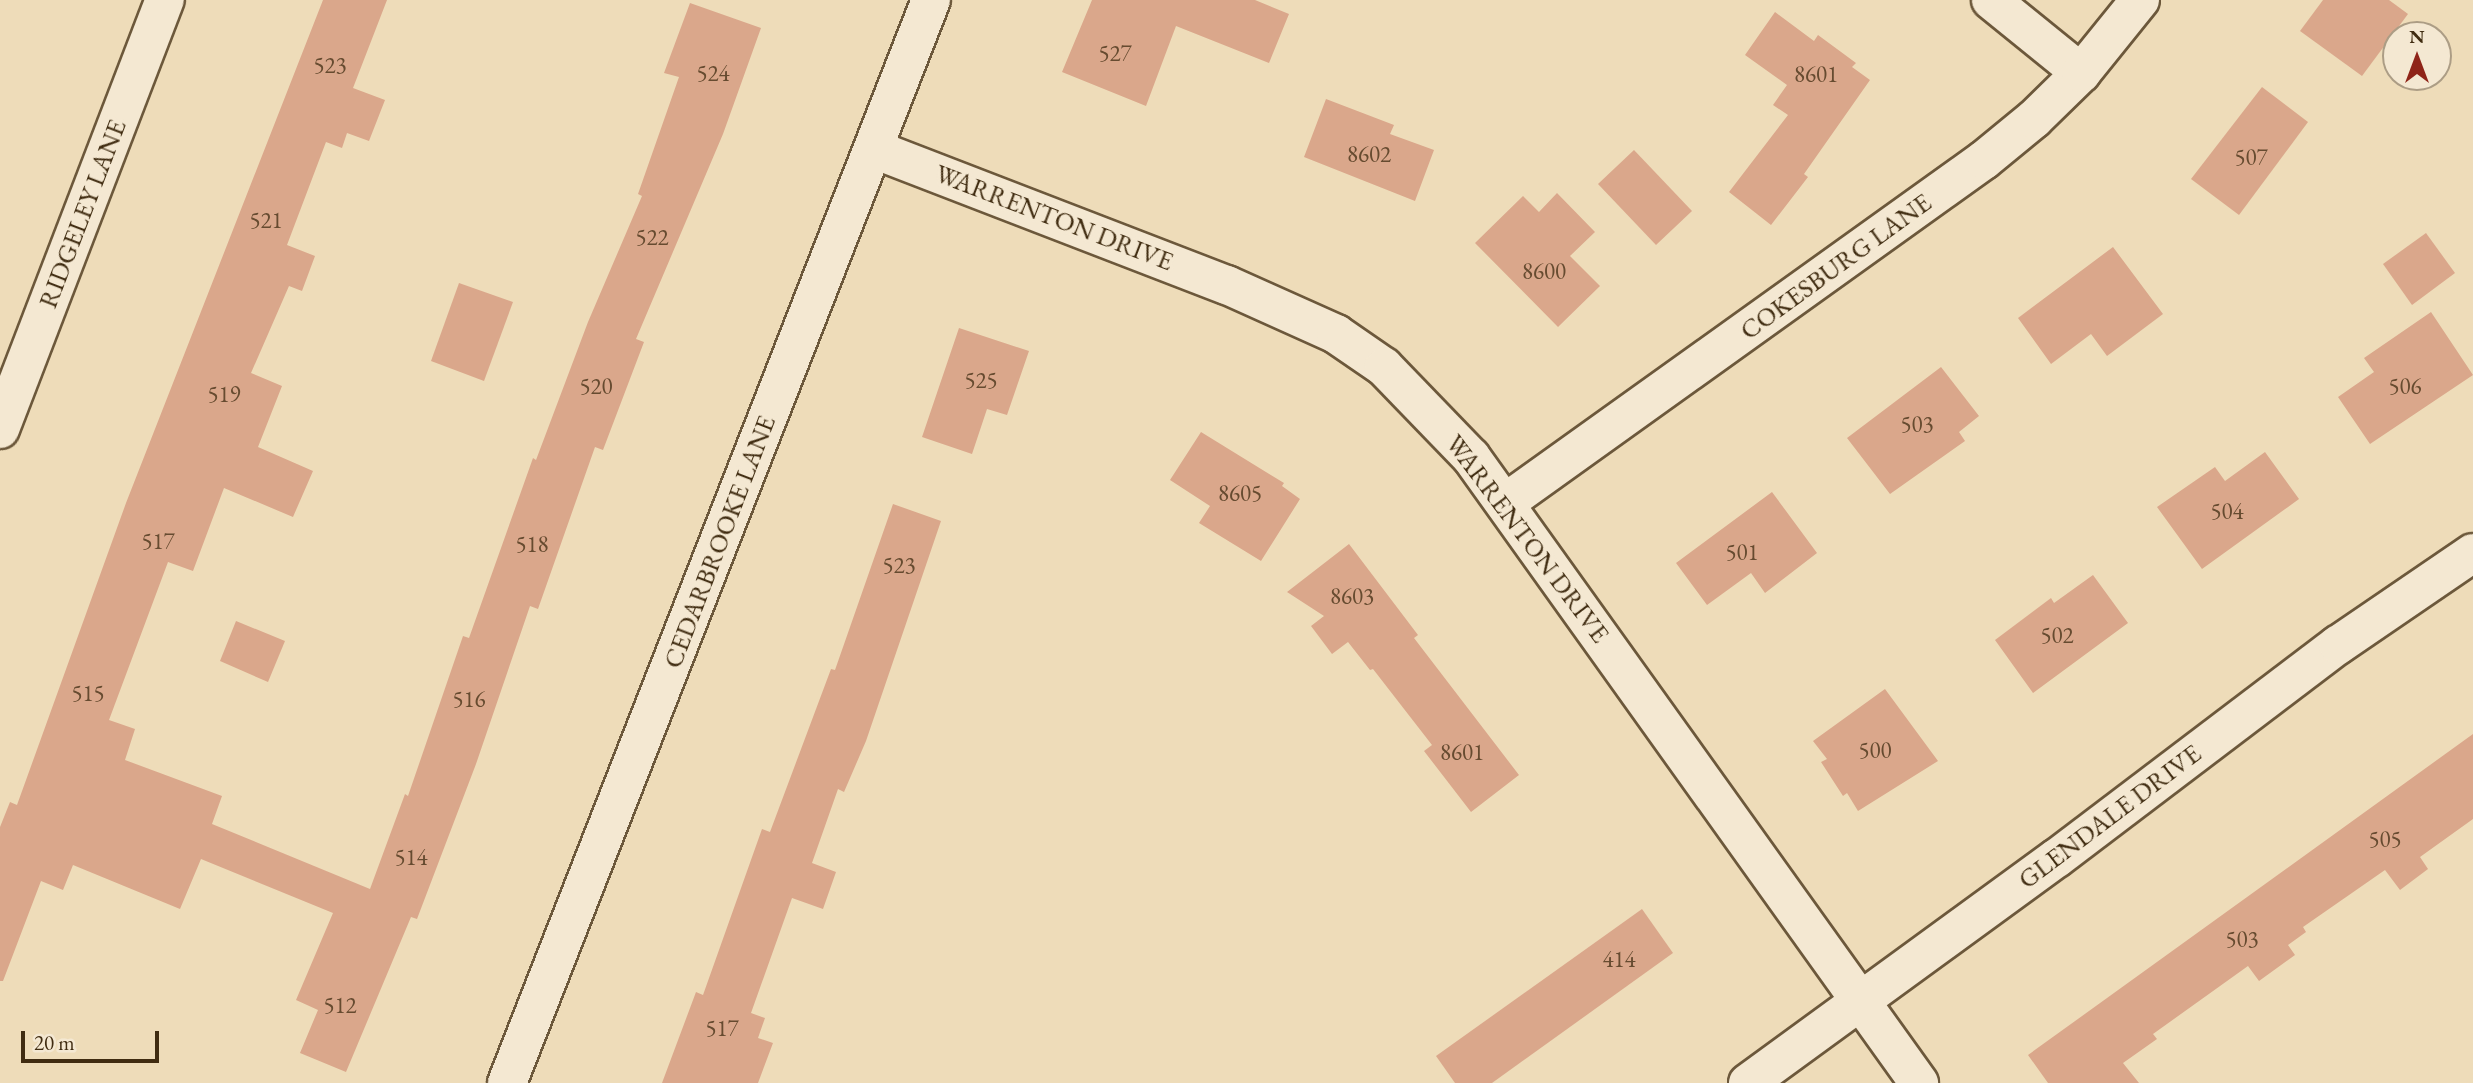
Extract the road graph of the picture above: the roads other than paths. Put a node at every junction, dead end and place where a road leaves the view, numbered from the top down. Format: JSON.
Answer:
{"nodes":[{"id":1,"x":165,"y":0,"type":"edge"},
{"id":2,"x":931,"y":0,"type":"edge"},
{"id":3,"x":1992,"y":0,"type":"edge"},
{"id":4,"x":2140,"y":0,"type":"edge"},
{"id":5,"x":2081,"y":73,"type":"junction"},
{"id":6,"x":874,"y":149,"type":"junction"},
{"id":7,"x":0,"y":429,"type":"edge"},
{"id":8,"x":1504,"y":503,"type":"junction"},
{"id":9,"x":2473,"y":553,"type":"edge"},
{"id":10,"x":1860,"y":1001,"type":"junction"},
{"id":11,"x":507,"y":1083,"type":"edge"},
{"id":12,"x":1748,"y":1083,"type":"edge"},
{"id":13,"x":1919,"y":1083,"type":"edge"}],
"edges":[{"from":1,"to":7,"type":"street","name":"RIDGELEY LANE"},
{"from":2,"to":6,"type":"street","name":"CEDARBROOKE LANE"},
{"from":3,"to":5,"type":"street"},
{"from":4,"to":5,"type":"street","name":"COKESBURG LANE"},
{"from":5,"to":8,"type":"street","name":"COKESBURG LANE"},
{"from":6,"to":8,"type":"street","name":"WARRENTON DRIVE"},
{"from":6,"to":11,"type":"street","name":"CEDARBROOKE LANE"},
{"from":8,"to":10,"type":"street","name":"WARRENTON DRIVE"},
{"from":9,"to":10,"type":"street","name":"GLENDALE DRIVE"},
{"from":10,"to":12,"type":"street","name":"GLENDALE DRIVE"},
{"from":10,"to":13,"type":"street","name":"WARRENTON DRIVE"}]}
